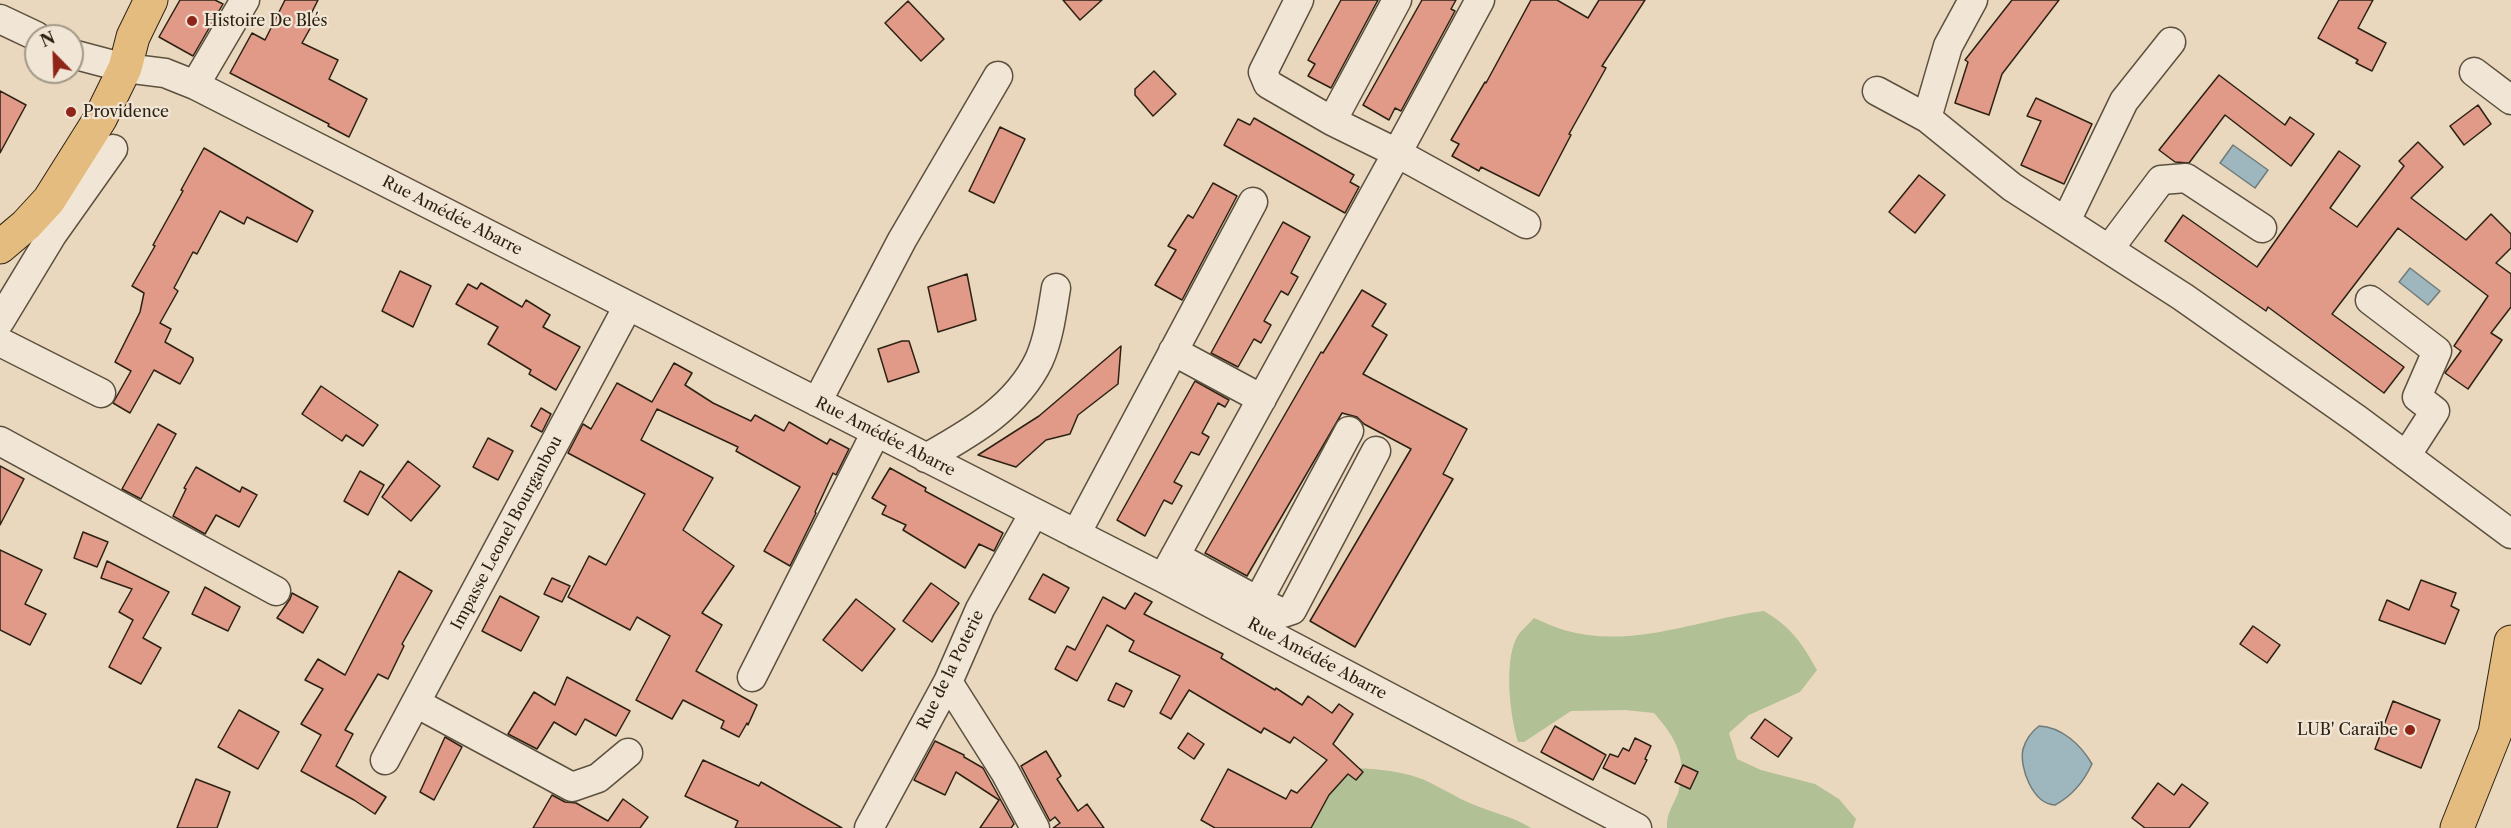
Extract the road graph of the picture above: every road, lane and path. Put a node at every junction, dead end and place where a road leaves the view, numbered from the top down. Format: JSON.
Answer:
{"nodes":[{"id":1,"x":151,"y":0,"type":"edge"},
{"id":2,"x":245,"y":0,"type":"edge"},
{"id":3,"x":1299,"y":0,"type":"edge"},
{"id":4,"x":1397,"y":0,"type":"edge"},
{"id":5,"x":1480,"y":0,"type":"edge"},
{"id":6,"x":1973,"y":0,"type":"edge"},
{"id":7,"x":0,"y":19,"type":"edge"},
{"id":8,"x":24,"y":30,"type":"edge"},
{"id":9,"x":2171,"y":42,"type":"dead end"},
{"id":10,"x":84,"y":57,"type":"edge"},
{"id":11,"x":125,"y":68,"type":"junction"},
{"id":12,"x":2474,"y":72,"type":"dead end"},
{"id":13,"x":998,"y":76,"type":"dead end"},
{"id":14,"x":195,"y":85,"type":"junction"},
{"id":15,"x":1877,"y":91,"type":"dead end"},
{"id":16,"x":2511,"y":100,"type":"edge"},
{"id":17,"x":1927,"y":118,"type":"junction"},
{"id":18,"x":1332,"y":121,"type":"junction"},
{"id":19,"x":113,"y":149,"type":"dead end"},
{"id":20,"x":1397,"y":153,"type":"junction"},
{"id":21,"x":1253,"y":202,"type":"dead end"},
{"id":22,"x":2066,"y":221,"type":"junction"},
{"id":23,"x":1526,"y":224,"type":"dead end"},
{"id":24,"x":2262,"y":228,"type":"dead end"},
{"id":25,"x":0,"y":248,"type":"edge"},
{"id":26,"x":2109,"y":249,"type":"junction"},
{"id":27,"x":1056,"y":288,"type":"dead end"},
{"id":28,"x":2370,"y":300,"type":"dead end"},
{"id":29,"x":628,"y":306,"type":"junction"},
{"id":30,"x":0,"y":321,"type":"edge"},
{"id":31,"x":0,"y":342,"type":"edge"},
{"id":32,"x":1173,"y":351,"type":"junction"},
{"id":33,"x":101,"y":393,"type":"dead end"},
{"id":34,"x":1262,"y":399,"type":"junction"},
{"id":35,"x":818,"y":402,"type":"junction"},
{"id":36,"x":876,"y":432,"type":"junction"},
{"id":37,"x":1349,"y":432,"type":"dead end"},
{"id":38,"x":0,"y":441,"type":"edge"},
{"id":39,"x":1376,"y":451,"type":"dead end"},
{"id":40,"x":2406,"y":456,"type":"junction"},
{"id":41,"x":926,"y":458,"type":"junction"},
{"id":42,"x":1034,"y":513,"type":"junction"},
{"id":43,"x":1076,"y":534,"type":"junction"},
{"id":44,"x":2511,"y":534,"type":"edge"},
{"id":45,"x":1169,"y":567,"type":"junction"},
{"id":46,"x":276,"y":591,"type":"dead end"},
{"id":47,"x":1258,"y":601,"type":"junction"},
{"id":48,"x":2511,"y":642,"type":"edge"},
{"id":49,"x":752,"y":677,"type":"dead end"},
{"id":50,"x":948,"y":682,"type":"junction"},
{"id":51,"x":416,"y":703,"type":"junction"},
{"id":52,"x":628,"y":753,"type":"dead end"},
{"id":53,"x":385,"y":760,"type":"dead end"},
{"id":54,"x":869,"y":828,"type":"edge"},
{"id":55,"x":1035,"y":828,"type":"edge"},
{"id":56,"x":1637,"y":828,"type":"edge"},
{"id":57,"x":2457,"y":828,"type":"edge"}],
"edges":[{"from":1,"to":11,"type":"main road"},
{"from":2,"to":14,"type":"street"},
{"from":3,"to":18,"type":"street"},
{"from":4,"to":18,"type":"street"},
{"from":5,"to":20,"type":"street"},
{"from":6,"to":17,"type":"street"},
{"from":7,"to":8,"type":"street"},
{"from":9,"to":22,"type":"street"},
{"from":10,"to":11,"type":"street","name":"Rue Amédée Abarre"},
{"from":11,"to":14,"type":"street","name":"Rue Amédée Abarre"},
{"from":11,"to":25,"type":"main road"},
{"from":12,"to":16,"type":"street"},
{"from":13,"to":35,"type":"street"},
{"from":14,"to":29,"type":"street","name":"Rue Amédée Abarre"},
{"from":15,"to":17,"type":"street"},
{"from":17,"to":22,"type":"street"},
{"from":18,"to":20,"type":"street"},
{"from":19,"to":30,"type":"street"},
{"from":20,"to":23,"type":"street"},
{"from":20,"to":34,"type":"street"},
{"from":21,"to":32,"type":"street"},
{"from":22,"to":26,"type":"street"},
{"from":24,"to":26,"type":"street"},
{"from":26,"to":40,"type":"street"},
{"from":27,"to":41,"type":"street"},
{"from":28,"to":40,"type":"street"},
{"from":29,"to":35,"type":"street","name":"Rue Amédée Abarre"},
{"from":29,"to":51,"type":"street","name":"Impasse Leonel Bourganbou"},
{"from":31,"to":33,"type":"street"},
{"from":32,"to":34,"type":"street"},
{"from":32,"to":43,"type":"street"},
{"from":34,"to":45,"type":"street"},
{"from":35,"to":36,"type":"street","name":"Rue Amédée Abarre"},
{"from":36,"to":41,"type":"street","name":"Rue Amédée Abarre"},
{"from":36,"to":49,"type":"street"},
{"from":37,"to":47,"type":"street"},
{"from":38,"to":46,"type":"street"},
{"from":39,"to":47,"type":"street"},
{"from":40,"to":44,"type":"street"},
{"from":41,"to":42,"type":"street","name":"Rue Amédée Abarre"},
{"from":42,"to":43,"type":"street","name":"Rue Amédée Abarre"},
{"from":42,"to":50,"type":"street","name":"Rue de la Poterie"},
{"from":43,"to":45,"type":"street","name":"Rue Amédée Abarre"},
{"from":45,"to":47,"type":"street"},
{"from":45,"to":56,"type":"street","name":"Rue Amédée Abarre"},
{"from":48,"to":57,"type":"main road"},
{"from":50,"to":54,"type":"street","name":"Rue de la Poterie"},
{"from":50,"to":55,"type":"street"},
{"from":51,"to":52,"type":"street"},
{"from":51,"to":53,"type":"street","name":"Impasse Leonel Bourganbou"}]}
